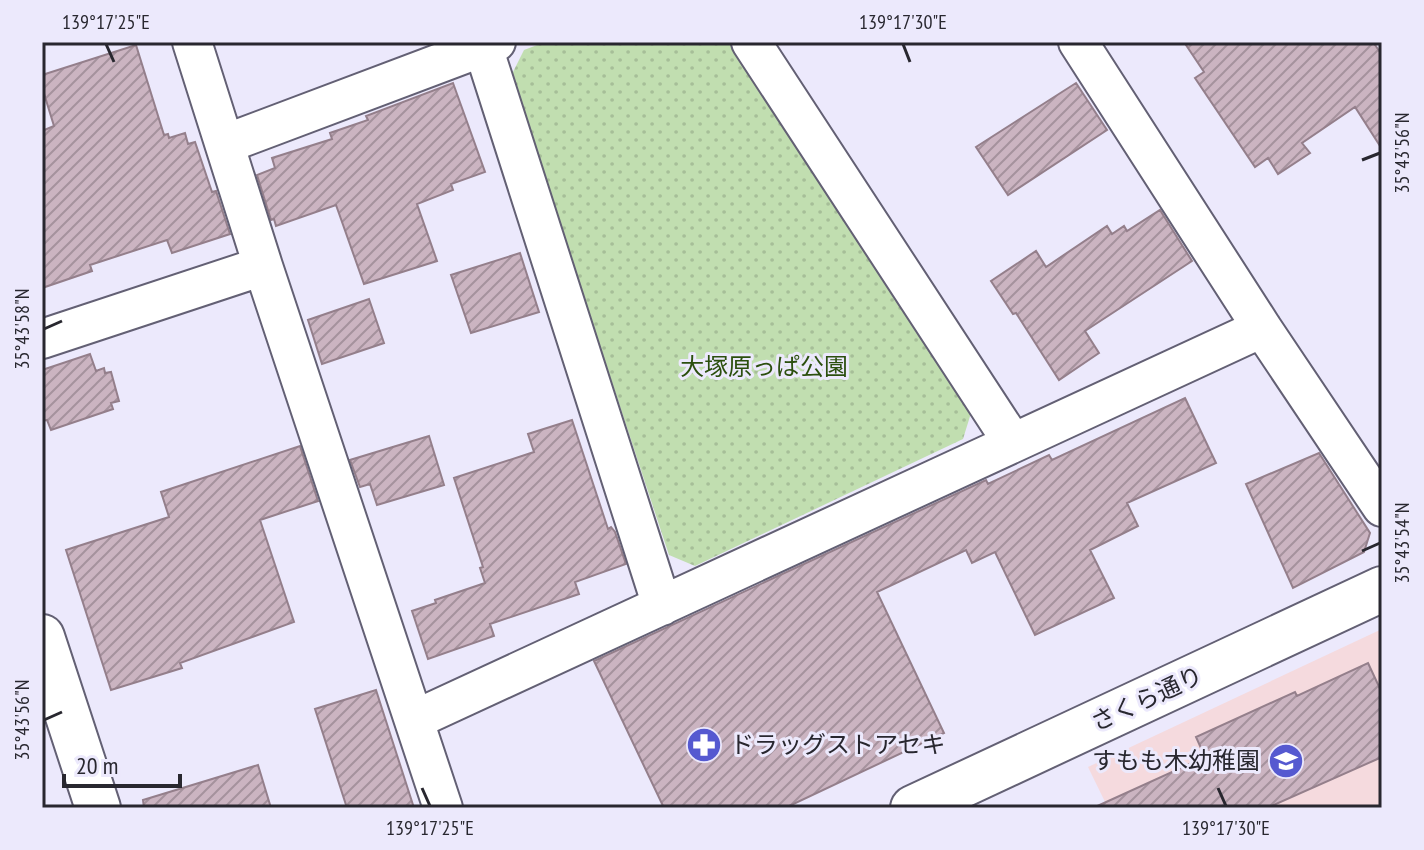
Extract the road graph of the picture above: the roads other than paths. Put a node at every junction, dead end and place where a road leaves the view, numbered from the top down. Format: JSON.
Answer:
{"nodes":[{"id":1,"x":192,"y":42,"type":"edge"},
{"id":2,"x":751,"y":42,"type":"edge"},
{"id":3,"x":1078,"y":42,"type":"edge"},
{"id":4,"x":489,"y":44,"type":"edge"},
{"id":5,"x":225,"y":144,"type":"junction"},
{"id":6,"x":263,"y":266,"type":"junction"},
{"id":7,"x":1262,"y":328,"type":"junction"},
{"id":8,"x":42,"y":339,"type":"edge"},
{"id":9,"x":1013,"y":443,"type":"junction"},
{"id":10,"x":1382,"y":507,"type":"edge"},
{"id":11,"x":1382,"y":589,"type":"edge"},
{"id":12,"x":662,"y":606,"type":"junction"},
{"id":13,"x":42,"y":637,"type":"edge"},
{"id":14,"x":414,"y":720,"type":"junction"},
{"id":15,"x":98,"y":808,"type":"edge"},
{"id":16,"x":443,"y":808,"type":"edge"},
{"id":17,"x":913,"y":808,"type":"edge"}],
"edges":[{"from":1,"to":5,"type":"street"},
{"from":2,"to":9,"type":"street"},
{"from":3,"to":7,"type":"street"},
{"from":4,"to":5,"type":"street"},
{"from":4,"to":12,"type":"street"},
{"from":5,"to":6,"type":"street"},
{"from":6,"to":8,"type":"street"},
{"from":6,"to":14,"type":"street"},
{"from":7,"to":9,"type":"street"},
{"from":7,"to":10,"type":"street"},
{"from":9,"to":12,"type":"street"},
{"from":11,"to":17,"type":"main road","name":"さくら通り"},
{"from":12,"to":14,"type":"street"},
{"from":13,"to":15,"type":"main road"},
{"from":14,"to":16,"type":"street"}]}
